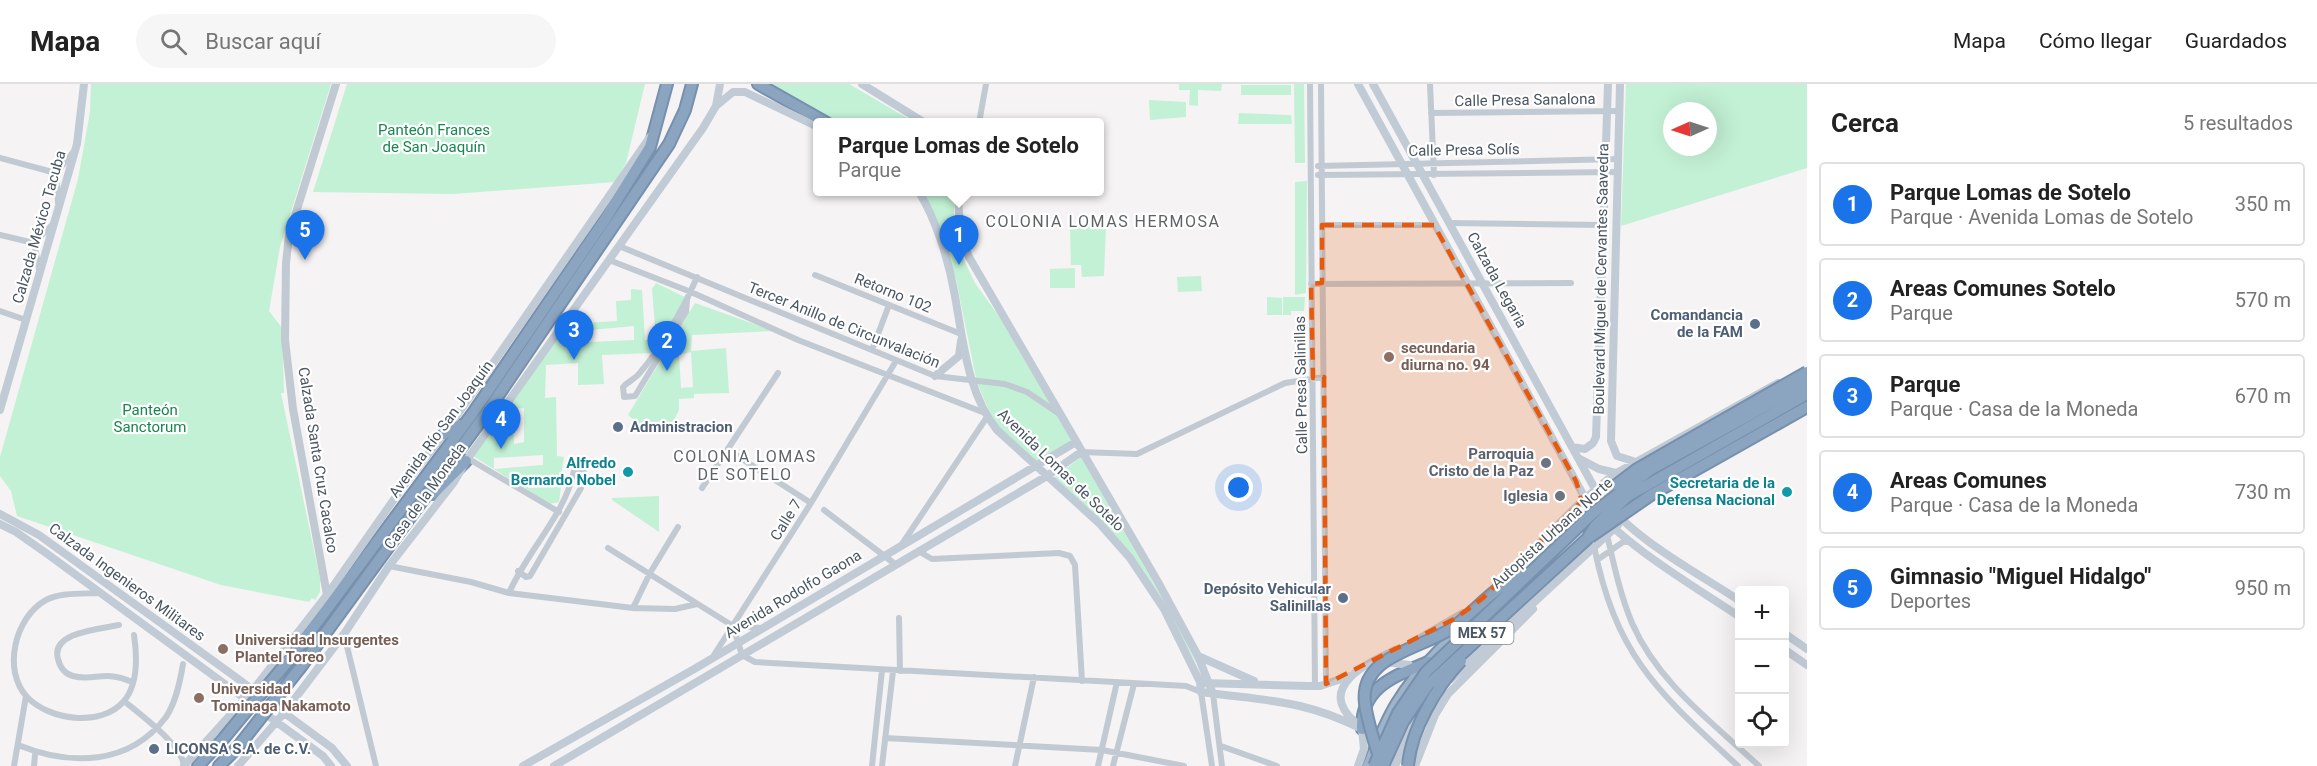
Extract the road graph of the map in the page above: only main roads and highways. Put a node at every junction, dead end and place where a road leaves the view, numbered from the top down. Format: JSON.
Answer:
{"nodes":[{"id":1,"x":84,"y":84,"type":"edge"},
{"id":2,"x":667,"y":84,"type":"edge"},
{"id":3,"x":692,"y":84,"type":"edge"},
{"id":4,"x":720,"y":84,"type":"edge"},
{"id":5,"x":759,"y":84,"type":"edge"},
{"id":6,"x":862,"y":84,"type":"edge"},
{"id":7,"x":1358,"y":84,"type":"edge"},
{"id":8,"x":1373,"y":84,"type":"edge"},
{"id":9,"x":1608,"y":84,"type":"edge"},
{"id":10,"x":1620,"y":84,"type":"edge"},
{"id":11,"x":716,"y":106,"type":"junction"},
{"id":12,"x":818,"y":118,"type":"edge"},
{"id":13,"x":917,"y":118,"type":"edge"},
{"id":14,"x":658,"y":124,"type":"junction"},
{"id":15,"x":813,"y":125,"type":"edge"},
{"id":16,"x":921,"y":196,"type":"edge"},
{"id":17,"x":960,"y":196,"type":"edge"},
{"id":18,"x":1599,"y":366,"type":"junction"},
{"id":19,"x":1613,"y":367,"type":"junction"},
{"id":20,"x":1807,"y":367,"type":"edge"},
{"id":21,"x":1807,"y":375,"type":"edge"},
{"id":22,"x":1807,"y":382,"type":"edge"},
{"id":23,"x":1807,"y":394,"type":"edge"},
{"id":24,"x":1807,"y":399,"type":"edge"},
{"id":25,"x":1807,"y":406,"type":"edge"},
{"id":26,"x":0,"y":410,"type":"edge"},
{"id":27,"x":1807,"y":412,"type":"edge"},
{"id":28,"x":473,"y":413,"type":"junction"},
{"id":29,"x":444,"y":434,"type":"junction"},
{"id":30,"x":1076,"y":442,"type":"junction"},
{"id":31,"x":1611,"y":444,"type":"junction"},
{"id":32,"x":1572,"y":447,"type":"junction"},
{"id":33,"x":1081,"y":452,"type":"junction"},
{"id":34,"x":1578,"y":458,"type":"junction"},
{"id":35,"x":468,"y":460,"type":"junction"},
{"id":36,"x":1630,"y":463,"type":"junction"},
{"id":37,"x":1035,"y":465,"type":"junction"},
{"id":38,"x":1616,"y":472,"type":"junction"},
{"id":39,"x":1047,"y":476,"type":"junction"},
{"id":40,"x":1634,"y":476,"type":"tunnel mouth"},
{"id":41,"x":1595,"y":489,"type":"junction"},
{"id":42,"x":1645,"y":497,"type":"junction"},
{"id":43,"x":422,"y":500,"type":"junction"},
{"id":44,"x":1583,"y":500,"type":"junction"},
{"id":45,"x":1593,"y":513,"type":"junction"},
{"id":46,"x":0,"y":514,"type":"edge"},
{"id":47,"x":1626,"y":518,"type":"junction"},
{"id":48,"x":1564,"y":519,"type":"junction"},
{"id":49,"x":0,"y":524,"type":"edge"},
{"id":50,"x":1615,"y":528,"type":"junction"},
{"id":51,"x":1566,"y":533,"type":"dead end"},
{"id":52,"x":1590,"y":542,"type":"junction"},
{"id":53,"x":1575,"y":546,"type":"dead end"},
{"id":54,"x":1586,"y":553,"type":"junction"},
{"id":55,"x":1685,"y":565,"type":"junction"},
{"id":56,"x":1529,"y":573,"type":"junction"},
{"id":57,"x":1679,"y":575,"type":"junction"},
{"id":58,"x":1543,"y":594,"type":"junction"},
{"id":59,"x":1735,"y":598,"type":"edge"},
{"id":60,"x":1735,"y":614,"type":"edge"},
{"id":61,"x":1493,"y":625,"type":"junction"},
{"id":62,"x":1789,"y":636,"type":"edge"},
{"id":63,"x":1807,"y":649,"type":"edge"},
{"id":64,"x":1789,"y":652,"type":"edge"},
{"id":65,"x":1198,"y":656,"type":"junction"},
{"id":66,"x":1428,"y":662,"type":"junction"},
{"id":67,"x":1369,"y":663,"type":"junction"},
{"id":68,"x":1409,"y":665,"type":"dead end"},
{"id":69,"x":1807,"y":665,"type":"edge"},
{"id":70,"x":1350,"y":676,"type":"junction"},
{"id":71,"x":1204,"y":683,"type":"junction"},
{"id":72,"x":1258,"y":683,"type":"junction"},
{"id":73,"x":253,"y":690,"type":"junction"},
{"id":74,"x":1213,"y":694,"type":"junction"},
{"id":75,"x":244,"y":699,"type":"junction"},
{"id":76,"x":1435,"y":704,"type":"dead end"},
{"id":77,"x":284,"y":713,"type":"junction"},
{"id":78,"x":1435,"y":715,"type":"junction"},
{"id":79,"x":277,"y":722,"type":"junction"},
{"id":80,"x":596,"y":725,"type":"junction"},
{"id":81,"x":1366,"y":732,"type":"junction"},
{"id":82,"x":603,"y":737,"type":"junction"},
{"id":83,"x":246,"y":762,"type":"edge"},
{"id":84,"x":184,"y":766,"type":"edge"},
{"id":85,"x":198,"y":766,"type":"edge"},
{"id":86,"x":219,"y":766,"type":"edge"},
{"id":87,"x":238,"y":766,"type":"edge"},
{"id":88,"x":331,"y":766,"type":"edge"},
{"id":89,"x":346,"y":766,"type":"edge"},
{"id":90,"x":524,"y":766,"type":"edge"},
{"id":91,"x":554,"y":766,"type":"edge"},
{"id":92,"x":1358,"y":766,"type":"edge"},
{"id":93,"x":1368,"y":766,"type":"edge"},
{"id":94,"x":1374,"y":766,"type":"edge"},
{"id":95,"x":1384,"y":766,"type":"edge"},
{"id":96,"x":1395,"y":766,"type":"edge"},
{"id":97,"x":1408,"y":766,"type":"edge"},
{"id":98,"x":1415,"y":766,"type":"edge"}],
"edges":[{"from":1,"to":26,"type":"main road","name":"Calzada México Tacuba"},
{"from":2,"to":14,"type":"highway","name":"Avenida Río San Joaquín"},
{"from":3,"to":43,"type":"highway","name":"Avenida Río San Joaquín"},
{"from":4,"to":11,"type":"main road","name":"Casa de la Moneda"},
{"from":5,"to":12,"type":"highway"},
{"from":6,"to":13,"type":"main road"},
{"from":7,"to":44,"type":"main road","name":"Calzada Legaria"},
{"from":8,"to":32,"type":"main road","name":"Calzada Legaria"},
{"from":9,"to":18,"type":"main road","name":"Boulevard Miguel de Cervantes Saavedra"},
{"from":10,"to":19,"type":"main road","name":"Boulevard Miguel de Cervantes Saavedra"},
{"from":11,"to":15,"type":"main road"},
{"from":11,"to":35,"type":"main road","name":"Casa de la Moneda"},
{"from":14,"to":28,"type":"highway","name":"Avenida Río San Joaquín"},
{"from":14,"to":29,"type":"main road","name":"Casa de la Moneda"},
{"from":16,"to":37,"type":"main road","name":"Avenida Lomas de Sotelo"},
{"from":17,"to":30,"type":"main road","name":"Avenida Lomas de Sotelo"},
{"from":18,"to":19,"type":"main road"},
{"from":18,"to":32,"type":"main road","name":"Boulevard Miguel de Cervantes Saavedra"},
{"from":19,"to":31,"type":"main road","name":"Boulevard Miguel de Cervantes Saavedra"},
{"from":20,"to":36,"type":"main road"},
{"from":21,"to":40,"type":"highway"},
{"from":21,"to":45,"type":"highway","bridge":true},
{"from":22,"to":45,"type":"highway","name":"Autopista Urbana Norte","bridge":true},
{"from":23,"to":52,"type":"highway","name":"Autopista Urbana Norte","bridge":true},
{"from":24,"to":42,"type":"highway"},
{"from":25,"to":52,"type":"highway","bridge":true},
{"from":27,"to":42,"type":"main road"},
{"from":28,"to":29,"type":"highway"},
{"from":28,"to":85,"type":"highway","name":"Avenida Río San Joaquín","bridge":true},
{"from":29,"to":73,"type":"main road","name":"Casa de la Moneda"},
{"from":30,"to":33,"type":"main road","name":"Avenida Lomas de Sotelo"},
{"from":30,"to":37,"type":"main road","name":"Avenida Rodolfo Gaona"},
{"from":31,"to":36,"type":"main road"},
{"from":31,"to":38,"type":"main road","name":"Boulevard Miguel de Cervantes Saavedra"},
{"from":32,"to":34,"type":"main road","name":"Calzada Legaria"},
{"from":33,"to":39,"type":"main road","name":"Avenida Rodolfo Gaona"},
{"from":33,"to":65,"type":"main road","name":"Avenida Lomas de Sotelo"},
{"from":34,"to":38,"type":"main road"},
{"from":34,"to":41,"type":"main road","name":"Calzada Legaria"},
{"from":35,"to":43,"type":"highway"},
{"from":35,"to":77,"type":"main road","name":"Casa de la Moneda"},
{"from":36,"to":38,"type":"main road"},
{"from":36,"to":42,"type":"main road"},
{"from":37,"to":39,"type":"main road","name":"Avenida Lomas de Sotelo"},
{"from":37,"to":80,"type":"main road","name":"Avenida Rodolfo Gaona"},
{"from":38,"to":41,"type":"main road"},
{"from":38,"to":47,"type":"main road","name":"Boulevard Miguel de Cervantes Saavedra"},
{"from":39,"to":71,"type":"main road","name":"Avenida Lomas de Sotelo"},
{"from":39,"to":82,"type":"main road","name":"Avenida Rodolfo Gaona"},
{"from":41,"to":44,"type":"main road"},
{"from":41,"to":47,"type":"main road","name":"Calzada Legaria"},
{"from":42,"to":47,"type":"main road"},
{"from":43,"to":86,"type":"highway","name":"Avenida Río San Joaquín","bridge":true},
{"from":44,"to":48,"type":"main road"},
{"from":44,"to":50,"type":"main road"},
{"from":44,"to":52,"type":"main road"},
{"from":45,"to":56,"type":"highway","name":"Autopista Urbana Norte","bridge":true},
{"from":46,"to":73,"type":"main road","name":"Calzada Ingenieros Militares"},
{"from":47,"to":50,"type":"main road"},
{"from":47,"to":55,"type":"main road","name":"Calzada Legaria"},
{"from":48,"to":54,"type":"main road"},
{"from":48,"to":67,"type":"main road"},
{"from":49,"to":75,"type":"main road","name":"Calzada Ingenieros Militares"},
{"from":50,"to":52,"type":"main road"},
{"from":50,"to":57,"type":"main road"},
{"from":51,"to":66,"type":"highway","number":"MEX 57"},
{"from":52,"to":54,"type":"main road"},
{"from":52,"to":61,"type":"highway","name":"Autopista Urbana Norte","bridge":true},
{"from":53,"to":95,"type":"highway","number":"MEX 57"},
{"from":54,"to":58,"type":"main road"},
{"from":55,"to":57,"type":"main road"},
{"from":55,"to":59,"type":"main road","name":"Calzada Legaria"},
{"from":56,"to":94,"type":"highway","name":"Autopista Urbana Norte","bridge":true},
{"from":56,"to":95,"type":"highway","bridge":true},
{"from":57,"to":60,"type":"main road"},
{"from":58,"to":78,"type":"main road"},
{"from":58,"to":96,"type":"main road"},
{"from":61,"to":95,"type":"highway","name":"Autopista Urbana Norte","bridge":true},
{"from":61,"to":97,"type":"highway","bridge":true},
{"from":62,"to":63,"type":"main road"},
{"from":64,"to":69,"type":"main road"},
{"from":65,"to":71,"type":"main road","name":"Avenida Lomas de Sotelo"},
{"from":65,"to":72,"type":"main road"},
{"from":66,"to":81,"type":"highway"},
{"from":66,"to":93,"type":"highway","number":"MEX 57"},
{"from":67,"to":68,"type":"main road"},
{"from":67,"to":70,"type":"main road"},
{"from":70,"to":72,"type":"main road"},
{"from":70,"to":81,"type":"main road"},
{"from":71,"to":72,"type":"main road"},
{"from":71,"to":74,"type":"main road","name":"Avenida Lomas de Sotelo"},
{"from":71,"to":74,"type":"main road","name":"Avenida Lomas de Sotelo"},
{"from":73,"to":75,"type":"main road","name":"Casa de la Moneda"},
{"from":73,"to":77,"type":"main road","name":"Calzada Ingenieros Militares"},
{"from":74,"to":81,"type":"main road"},
{"from":75,"to":79,"type":"main road","name":"Calzada Ingenieros Militares"},
{"from":75,"to":84,"type":"main road","name":"Casa de la Moneda"},
{"from":76,"to":78,"type":"main road"},
{"from":77,"to":79,"type":"main road","name":"Casa de la Moneda"},
{"from":77,"to":89,"type":"main road","name":"Calzada Ingenieros Militares"},
{"from":78,"to":98,"type":"main road"},
{"from":79,"to":83,"type":"main road","name":"Casa de la Moneda"},
{"from":79,"to":88,"type":"main road","name":"Calzada Ingenieros Militares"},
{"from":80,"to":82,"type":"main road"},
{"from":80,"to":90,"type":"main road","name":"Avenida Rodolfo Gaona"},
{"from":81,"to":92,"type":"main road"},
{"from":82,"to":91,"type":"main road","name":"Avenida Rodolfo Gaona"},
{"from":83,"to":87,"type":"main road","name":"Casa de la Moneda"}]}
